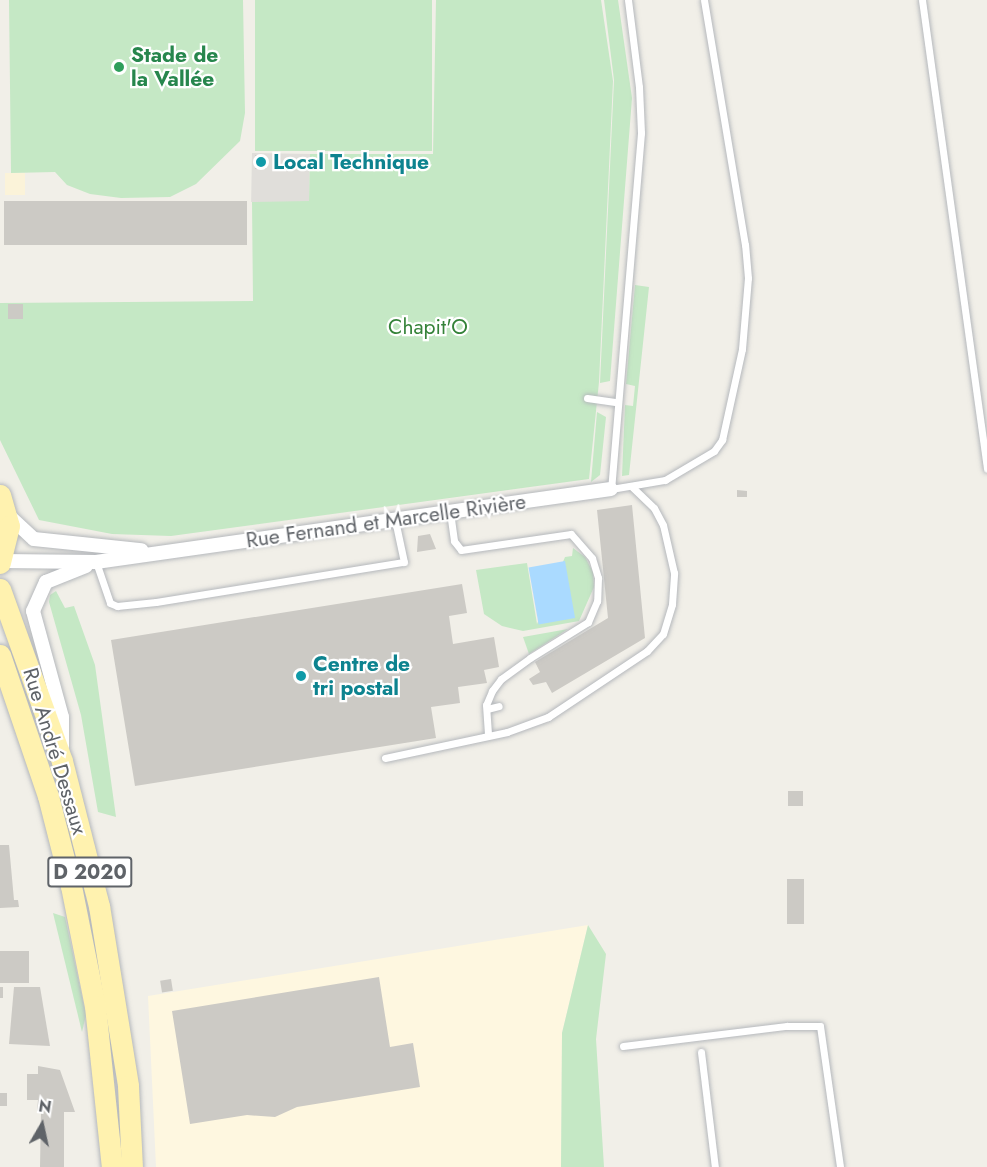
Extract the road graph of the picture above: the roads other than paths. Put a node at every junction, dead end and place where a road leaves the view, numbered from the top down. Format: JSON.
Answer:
{"nodes":[{"id":1,"x":628,"y":0,"type":"edge"},
{"id":2,"x":704,"y":0,"type":"edge"},
{"id":3,"x":922,"y":0,"type":"edge"},
{"id":4,"x":587,"y":398,"type":"dead end"},
{"id":5,"x":617,"y":402,"type":"junction"},
{"id":6,"x":987,"y":469,"type":"edge"},
{"id":7,"x":632,"y":487,"type":"junction"},
{"id":8,"x":611,"y":489,"type":"junction"},
{"id":9,"x":4,"y":504,"type":"edge"},
{"id":10,"x":450,"y":512,"type":"junction"},
{"id":11,"x":395,"y":520,"type":"junction"},
{"id":12,"x":161,"y":552,"type":"junction"},
{"id":13,"x":1,"y":562,"type":"edge"},
{"id":14,"x":96,"y":562,"type":"junction"},
{"id":15,"x":0,"y":589,"type":"edge"},
{"id":16,"x":0,"y":655,"type":"edge"},
{"id":17,"x":499,"y":705,"type":"dead end"},
{"id":18,"x":487,"y":709,"type":"junction"},
{"id":19,"x":488,"y":735,"type":"junction"},
{"id":20,"x":385,"y":758,"type":"dead end"},
{"id":21,"x":62,"y":761,"type":"junction"},
{"id":22,"x":623,"y":1046,"type":"dead end"},
{"id":23,"x":701,"y":1052,"type":"dead end"},
{"id":24,"x":112,"y":1167,"type":"edge"},
{"id":25,"x":132,"y":1167,"type":"edge"},
{"id":26,"x":715,"y":1167,"type":"edge"},
{"id":27,"x":840,"y":1167,"type":"edge"}],
"edges":[{"from":1,"to":5,"type":"lane"},
{"from":2,"to":7,"type":"lane"},
{"from":3,"to":6,"type":"lane"},
{"from":4,"to":5,"type":"lane"},
{"from":5,"to":8,"type":"lane"},
{"from":7,"to":8,"type":"lane"},
{"from":7,"to":19,"type":"lane"},
{"from":8,"to":10,"type":"street","name":"Rue Fernand et Marcelle Rivière"},
{"from":9,"to":12,"type":"street","name":"Rue Fernand et Marcelle Rivière"},
{"from":9,"to":13,"type":"main road"},
{"from":10,"to":11,"type":"street","name":"Rue Fernand et Marcelle Rivière"},
{"from":10,"to":18,"type":"lane"},
{"from":11,"to":12,"type":"street","name":"Rue Fernand et Marcelle Rivière"},
{"from":11,"to":14,"type":"lane"},
{"from":12,"to":14,"type":"street","name":"Rue Fernand et Marcelle Rivière"},
{"from":13,"to":14,"type":"street","name":"Rue Fernand et Marcelle Rivière"},
{"from":14,"to":21,"type":"street"},
{"from":15,"to":21,"type":"main road","name":"Rue André Dessaux","number":"D 2020"},
{"from":16,"to":24,"type":"main road","name":"Rue André Dessaux","number":"D 2020"},
{"from":17,"to":18,"type":"lane"},
{"from":18,"to":19,"type":"lane"},
{"from":19,"to":20,"type":"lane"},
{"from":21,"to":25,"type":"main road","name":"Rue André Dessaux","number":"D 2020"},
{"from":22,"to":27,"type":"lane"},
{"from":23,"to":26,"type":"lane"}]}
